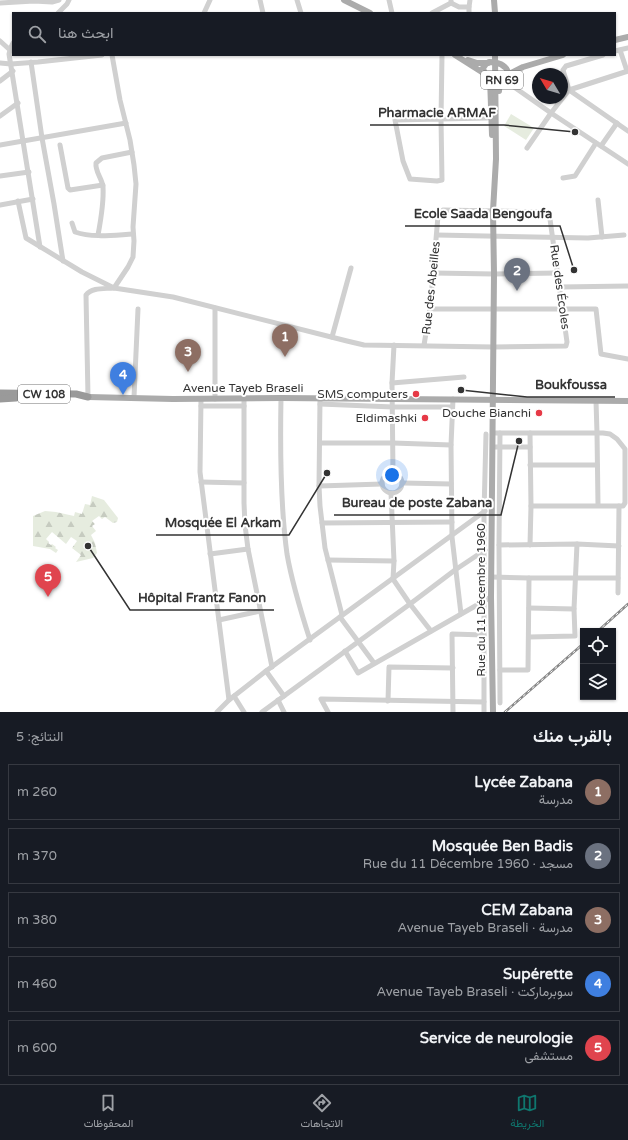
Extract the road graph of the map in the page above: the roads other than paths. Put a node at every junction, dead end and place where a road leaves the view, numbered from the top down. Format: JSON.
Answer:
{"nodes":[{"id":1,"x":34,"y":0,"type":"edge"},
{"id":2,"x":59,"y":0,"type":"edge"},
{"id":3,"x":69,"y":0,"type":"edge"},
{"id":4,"x":210,"y":0,"type":"edge"},
{"id":5,"x":260,"y":0,"type":"edge"},
{"id":6,"x":297,"y":0,"type":"edge"},
{"id":7,"x":344,"y":0,"type":"edge"},
{"id":8,"x":389,"y":0,"type":"edge"},
{"id":9,"x":470,"y":0,"type":"edge"},
{"id":10,"x":493,"y":0,"type":"edge"},
{"id":11,"x":498,"y":0,"type":"edge"},
{"id":12,"x":451,"y":1,"type":"edge"},
{"id":13,"x":0,"y":2,"type":"edge"},
{"id":14,"x":463,"y":7,"type":"junction"},
{"id":15,"x":470,"y":7,"type":"junction"},
{"id":16,"x":59,"y":12,"type":"edge"},
{"id":17,"x":204,"y":12,"type":"edge"},
{"id":18,"x":264,"y":12,"type":"edge"},
{"id":19,"x":301,"y":12,"type":"edge"},
{"id":20,"x":368,"y":12,"type":"edge"},
{"id":21,"x":392,"y":12,"type":"edge"},
{"id":22,"x":434,"y":12,"type":"edge"},
{"id":23,"x":463,"y":12,"type":"edge"},
{"id":24,"x":469,"y":12,"type":"edge"},
{"id":25,"x":491,"y":12,"type":"edge"},
{"id":26,"x":495,"y":12,"type":"edge"},
{"id":27,"x":498,"y":12,"type":"edge"},
{"id":28,"x":628,"y":37,"type":"edge"},
{"id":29,"x":616,"y":40,"type":"edge"},
{"id":30,"x":0,"y":41,"type":"edge"},
{"id":31,"x":12,"y":46,"type":"edge"},
{"id":32,"x":628,"y":48,"type":"edge"},
{"id":33,"x":10,"y":50,"type":"junction"},
{"id":34,"x":618,"y":51,"type":"edge"},
{"id":35,"x":36,"y":56,"type":"edge"},
{"id":36,"x":76,"y":56,"type":"edge"},
{"id":37,"x":112,"y":56,"type":"edge"},
{"id":38,"x":442,"y":56,"type":"edge"},
{"id":39,"x":457,"y":56,"type":"edge"},
{"id":40,"x":491,"y":56,"type":"edge"},
{"id":41,"x":495,"y":56,"type":"edge"},
{"id":42,"x":499,"y":56,"type":"edge"},
{"id":43,"x":560,"y":56,"type":"edge"},
{"id":44,"x":600,"y":56,"type":"edge"},
{"id":45,"x":31,"y":62,"type":"junction"},
{"id":46,"x":38,"y":62,"type":"junction"},
{"id":47,"x":0,"y":63,"type":"edge"},
{"id":48,"x":489,"y":63,"type":"junction"},
{"id":49,"x":11,"y":64,"type":"junction"},
{"id":50,"x":503,"y":66,"type":"junction"},
{"id":51,"x":523,"y":67,"type":"junction"},
{"id":52,"x":564,"y":68,"type":"edge"},
{"id":53,"x":627,"y":71,"type":"edge"},
{"id":54,"x":13,"y":72,"type":"junction"},
{"id":55,"x":488,"y":76,"type":"junction"},
{"id":56,"x":504,"y":78,"type":"junction"},
{"id":57,"x":0,"y":81,"type":"edge"},
{"id":58,"x":568,"y":90,"type":"joint"},
{"id":59,"x":18,"y":103,"type":"junction"},
{"id":60,"x":558,"y":104,"type":"edge"},
{"id":61,"x":551,"y":113,"type":"junction"},
{"id":62,"x":0,"y":116,"type":"edge"},
{"id":63,"x":487,"y":118,"type":"dead end"},
{"id":64,"x":441,"y":119,"type":"junction"},
{"id":65,"x":126,"y":123,"type":"junction"},
{"id":66,"x":617,"y":123,"type":"junction"},
{"id":67,"x":628,"y":131,"type":"edge"},
{"id":68,"x":42,"y":138,"type":"junction"},
{"id":69,"x":24,"y":142,"type":"junction"},
{"id":70,"x":60,"y":145,"type":"dead end"},
{"id":71,"x":599,"y":145,"type":"junction"},
{"id":72,"x":0,"y":146,"type":"edge"},
{"id":73,"x":527,"y":148,"type":"dead end"},
{"id":74,"x":132,"y":152,"type":"junction"},
{"id":75,"x":628,"y":164,"type":"edge"},
{"id":76,"x":29,"y":172,"type":"junction"},
{"id":77,"x":0,"y":176,"type":"edge"},
{"id":78,"x":496,"y":176,"type":"junction"},
{"id":79,"x":563,"y":178,"type":"dead end"},
{"id":80,"x":103,"y":185,"type":"junction"},
{"id":81,"x":33,"y":199,"type":"junction"},
{"id":82,"x":598,"y":200,"type":"dead end"},
{"id":83,"x":18,"y":201,"type":"junction"},
{"id":84,"x":0,"y":204,"type":"edge"},
{"id":85,"x":493,"y":211,"type":"junction"},
{"id":86,"x":72,"y":224,"type":"dead end"},
{"id":87,"x":133,"y":234,"type":"junction"},
{"id":88,"x":98,"y":235,"type":"junction"},
{"id":89,"x":437,"y":235,"type":"junction"},
{"id":90,"x":624,"y":235,"type":"dead end"},
{"id":91,"x":494,"y":236,"type":"junction"},
{"id":92,"x":552,"y":237,"type":"junction"},
{"id":93,"x":602,"y":237,"type":"junction"},
{"id":94,"x":40,"y":247,"type":"junction"},
{"id":95,"x":63,"y":261,"type":"junction"},
{"id":96,"x":351,"y":268,"type":"dead end"},
{"id":97,"x":433,"y":273,"type":"junction"},
{"id":98,"x":558,"y":273,"type":"junction"},
{"id":99,"x":494,"y":274,"type":"junction"},
{"id":100,"x":102,"y":282,"type":"junction"},
{"id":101,"x":628,"y":286,"type":"edge"},
{"id":102,"x":560,"y":287,"type":"junction"},
{"id":103,"x":114,"y":288,"type":"junction"},
{"id":104,"x":97,"y":289,"type":"junction"},
{"id":105,"x":215,"y":308,"type":"junction"},
{"id":106,"x":138,"y":309,"type":"dead end"},
{"id":107,"x":430,"y":309,"type":"junction"},
{"id":108,"x":494,"y":309,"type":"junction"},
{"id":109,"x":563,"y":309,"type":"junction"},
{"id":110,"x":332,"y":337,"type":"junction"},
{"id":111,"x":394,"y":345,"type":"junction"},
{"id":112,"x":424,"y":345,"type":"junction"},
{"id":113,"x":494,"y":347,"type":"junction"},
{"id":114,"x":628,"y":359,"type":"edge"},
{"id":115,"x":464,"y":377,"type":"dead end"},
{"id":116,"x":392,"y":383,"type":"junction"},
{"id":117,"x":1,"y":397,"type":"edge"},
{"id":118,"x":88,"y":397,"type":"junction"},
{"id":119,"x":134,"y":398,"type":"junction"},
{"id":120,"x":244,"y":398,"type":"junction"},
{"id":121,"x":281,"y":398,"type":"junction"},
{"id":122,"x":201,"y":399,"type":"junction"},
{"id":123,"x":215,"y":399,"type":"junction"},
{"id":124,"x":392,"y":399,"type":"junction"},
{"id":125,"x":453,"y":399,"type":"junction"},
{"id":126,"x":320,"y":401,"type":"junction"},
{"id":127,"x":493,"y":401,"type":"junction"},
{"id":128,"x":596,"y":402,"type":"junction"},
{"id":129,"x":628,"y":402,"type":"edge"},
{"id":130,"x":201,"y":406,"type":"junction"},
{"id":131,"x":244,"y":406,"type":"junction"},
{"id":132,"x":393,"y":406,"type":"junction"},
{"id":133,"x":452,"y":407,"type":"junction"},
{"id":134,"x":496,"y":433,"type":"junction"},
{"id":135,"x":530,"y":433,"type":"junction"},
{"id":136,"x":597,"y":433,"type":"junction"},
{"id":137,"x":486,"y":434,"type":"dead end"},
{"id":138,"x":320,"y":443,"type":"junction"},
{"id":139,"x":393,"y":443,"type":"junction"},
{"id":140,"x":451,"y":445,"type":"junction"},
{"id":141,"x":500,"y":446,"type":"junction"},
{"id":142,"x":493,"y":447,"type":"junction"},
{"id":143,"x":530,"y":447,"type":"junction"},
{"id":144,"x":530,"y":465,"type":"junction"},
{"id":145,"x":597,"y":465,"type":"junction"},
{"id":146,"x":392,"y":473,"type":"junction"},
{"id":147,"x":201,"y":482,"type":"junction"},
{"id":148,"x":244,"y":483,"type":"junction"},
{"id":149,"x":403,"y":483,"type":"junction"},
{"id":150,"x":382,"y":484,"type":"junction"},
{"id":151,"x":451,"y":484,"type":"junction"},
{"id":152,"x":319,"y":486,"type":"junction"},
{"id":153,"x":391,"y":493,"type":"junction"},
{"id":154,"x":492,"y":505,"type":"junction"},
{"id":155,"x":598,"y":505,"type":"junction"},
{"id":156,"x":531,"y":506,"type":"junction"},
{"id":157,"x":620,"y":506,"type":"junction"},
{"id":158,"x":484,"y":513,"type":"junction"},
{"id":159,"x":452,"y":522,"type":"junction"},
{"id":160,"x":322,"y":523,"type":"junction"},
{"id":161,"x":393,"y":523,"type":"junction"},
{"id":162,"x":452,"y":537,"type":"junction"},
{"id":163,"x":577,"y":544,"type":"junction"},
{"id":164,"x":499,"y":545,"type":"junction"},
{"id":165,"x":530,"y":545,"type":"junction"},
{"id":166,"x":619,"y":546,"type":"junction"},
{"id":167,"x":248,"y":549,"type":"junction"},
{"id":168,"x":485,"y":550,"type":"junction"},
{"id":169,"x":210,"y":554,"type":"junction"},
{"id":170,"x":328,"y":560,"type":"junction"},
{"id":171,"x":394,"y":561,"type":"junction"},
{"id":172,"x":455,"y":570,"type":"junction"},
{"id":173,"x":492,"y":577,"type":"junction"},
{"id":174,"x":499,"y":577,"type":"junction"},
{"id":175,"x":529,"y":578,"type":"junction"},
{"id":176,"x":576,"y":578,"type":"junction"},
{"id":177,"x":618,"y":578,"type":"junction"},
{"id":178,"x":393,"y":579,"type":"junction"},
{"id":179,"x":618,"y":592,"type":"dead end"},
{"id":180,"x":492,"y":597,"type":"junction"},
{"id":181,"x":484,"y":601,"type":"junction"},
{"id":182,"x":410,"y":604,"type":"junction"},
{"id":183,"x":529,"y":608,"type":"junction"},
{"id":184,"x":574,"y":609,"type":"junction"},
{"id":185,"x":260,"y":611,"type":"junction"},
{"id":186,"x":461,"y":614,"type":"junction"},
{"id":187,"x":341,"y":616,"type":"junction"},
{"id":188,"x":218,"y":620,"type":"junction"},
{"id":189,"x":431,"y":631,"type":"junction"},
{"id":190,"x":484,"y":635,"type":"junction"},
{"id":191,"x":529,"y":637,"type":"junction"},
{"id":192,"x":310,"y":640,"type":"junction"},
{"id":193,"x":359,"y":641,"type":"junction"},
{"id":194,"x":345,"y":651,"type":"junction"},
{"id":195,"x":374,"y":663,"type":"junction"},
{"id":196,"x":272,"y":667,"type":"junction"},
{"id":197,"x":452,"y":668,"type":"junction"},
{"id":198,"x":500,"y":670,"type":"junction"},
{"id":199,"x":266,"y":671,"type":"junction"},
{"id":200,"x":234,"y":696,"type":"junction"},
{"id":201,"x":284,"y":696,"type":"junction"},
{"id":202,"x":229,"y":700,"type":"junction"},
{"id":203,"x":278,"y":700,"type":"junction"},
{"id":204,"x":388,"y":701,"type":"junction"},
{"id":205,"x":453,"y":702,"type":"junction"},
{"id":206,"x":484,"y":702,"type":"junction"},
{"id":207,"x":500,"y":703,"type":"dead end"},
{"id":208,"x":217,"y":712,"type":"edge"},
{"id":209,"x":244,"y":712,"type":"edge"},
{"id":210,"x":262,"y":712,"type":"edge"},
{"id":211,"x":284,"y":712,"type":"edge"},
{"id":212,"x":328,"y":712,"type":"edge"},
{"id":213,"x":453,"y":712,"type":"edge"},
{"id":214,"x":484,"y":712,"type":"edge"},
{"id":215,"x":493,"y":712,"type":"edge"}],
"edges":[{"from":1,"to":2,"type":"street"},
{"from":1,"to":13,"type":"street"},
{"from":3,"to":16,"type":"street"},
{"from":4,"to":17,"type":"street"},
{"from":5,"to":18,"type":"street"},
{"from":6,"to":19,"type":"street"},
{"from":7,"to":20,"type":"main road"},
{"from":8,"to":21,"type":"street"},
{"from":9,"to":15,"type":"street"},
{"from":10,"to":25,"type":"main road"},
{"from":10,"to":26,"type":"main road"},
{"from":11,"to":27,"type":"main road"},
{"from":12,"to":14,"type":"street"},
{"from":12,"to":22,"type":"street"},
{"from":14,"to":15,"type":"street"},
{"from":14,"to":23,"type":"street"},
{"from":15,"to":24,"type":"street"},
{"from":28,"to":29,"type":"main road"},
{"from":30,"to":33,"type":"street"},
{"from":31,"to":33,"type":"street"},
{"from":32,"to":34,"type":"street"},
{"from":33,"to":49,"type":"street"},
{"from":34,"to":53,"type":"street"},
{"from":35,"to":46,"type":"street"},
{"from":36,"to":46,"type":"street"},
{"from":37,"to":65,"type":"street"},
{"from":38,"to":64,"type":"street"},
{"from":39,"to":48,"type":"main road"},
{"from":39,"to":55,"type":"main road"},
{"from":40,"to":48,"type":"main road"},
{"from":41,"to":78,"type":"main road","name":"Rue du 11 Décembre 1960"},
{"from":42,"to":50,"type":"main road"},
{"from":43,"to":51,"type":"main road","number":"RN 69"},
{"from":44,"to":52,"type":"street"},
{"from":45,"to":46,"type":"street"},
{"from":45,"to":49,"type":"street"},
{"from":45,"to":68,"type":"street"},
{"from":47,"to":49,"type":"street"},
{"from":48,"to":50,"type":"main road","number":"RN 69"},
{"from":48,"to":55,"type":"main road","number":"RN 69"},
{"from":49,"to":54,"type":"street"},
{"from":50,"to":51,"type":"main road"},
{"from":50,"to":56,"type":"main road","number":"RN 69"},
{"from":51,"to":56,"type":"main road"},
{"from":53,"to":58,"type":"street"},
{"from":54,"to":57,"type":"street"},
{"from":54,"to":59,"type":"street"},
{"from":55,"to":56,"type":"main road","number":"RN 69"},
{"from":55,"to":78,"type":"main road","name":"Rue du 11 Décembre 1960"},
{"from":56,"to":61,"type":"street"},
{"from":56,"to":78,"type":"main road","name":"Rue du 11 Décembre 1960"},
{"from":58,"to":66,"type":"street"},
{"from":59,"to":62,"type":"street"},
{"from":59,"to":69,"type":"street"},
{"from":60,"to":61,"type":"street"},
{"from":61,"to":71,"type":"street"},
{"from":61,"to":73,"type":"street"},
{"from":63,"to":64,"type":"street"},
{"from":64,"to":64,"type":"street"},
{"from":65,"to":68,"type":"street"},
{"from":65,"to":74,"type":"street"},
{"from":66,"to":67,"type":"street"},
{"from":66,"to":71,"type":"street"},
{"from":68,"to":69,"type":"street"},
{"from":68,"to":95,"type":"street"},
{"from":69,"to":72,"type":"street"},
{"from":69,"to":76,"type":"street"},
{"from":70,"to":80,"type":"street"},
{"from":71,"to":75,"type":"street"},
{"from":71,"to":79,"type":"street"},
{"from":74,"to":80,"type":"street"},
{"from":74,"to":87,"type":"street"},
{"from":76,"to":77,"type":"street"},
{"from":76,"to":81,"type":"street"},
{"from":78,"to":85,"type":"main road","name":"Rue du 11 Décembre 1960"},
{"from":80,"to":88,"type":"street"},
{"from":81,"to":83,"type":"street"},
{"from":81,"to":94,"type":"street"},
{"from":82,"to":93,"type":"street"},
{"from":83,"to":84,"type":"street"},
{"from":83,"to":94,"type":"street"},
{"from":85,"to":89,"type":"street","name":"Rue des Abeilles"},
{"from":85,"to":91,"type":"main road","name":"Rue du 11 Décembre 1960"},
{"from":85,"to":92,"type":"street","name":"Rue des Écoles"},
{"from":86,"to":88,"type":"street"},
{"from":87,"to":88,"type":"street"},
{"from":87,"to":103,"type":"street"},
{"from":89,"to":91,"type":"street"},
{"from":89,"to":97,"type":"street","name":"Rue des Abeilles"},
{"from":90,"to":93,"type":"street"},
{"from":91,"to":92,"type":"street"},
{"from":91,"to":99,"type":"main road","name":"Rue du 11 Décembre 1960"},
{"from":92,"to":93,"type":"street"},
{"from":92,"to":98,"type":"street","name":"Rue des Écoles"},
{"from":94,"to":95,"type":"street"},
{"from":95,"to":100,"type":"street"},
{"from":96,"to":110,"type":"street"},
{"from":97,"to":99,"type":"street"},
{"from":97,"to":107,"type":"street","name":"Rue des Abeilles"},
{"from":98,"to":99,"type":"street"},
{"from":98,"to":102,"type":"street","name":"Rue des Écoles"},
{"from":99,"to":108,"type":"main road","name":"Rue du 11 Décembre 1960"},
{"from":100,"to":103,"type":"street"},
{"from":100,"to":104,"type":"street"},
{"from":101,"to":102,"type":"street"},
{"from":102,"to":109,"type":"street","name":"Rue des Écoles"},
{"from":103,"to":104,"type":"street"},
{"from":103,"to":105,"type":"street"},
{"from":104,"to":118,"type":"street"},
{"from":105,"to":110,"type":"street"},
{"from":105,"to":123,"type":"street"},
{"from":106,"to":119,"type":"street"},
{"from":107,"to":108,"type":"street"},
{"from":107,"to":112,"type":"street","name":"Rue des Abeilles"},
{"from":108,"to":109,"type":"street"},
{"from":108,"to":113,"type":"main road","name":"Rue du 11 Décembre 1960"},
{"from":109,"to":113,"type":"street","name":"Rue des Écoles"},
{"from":109,"to":114,"type":"street"},
{"from":110,"to":111,"type":"street"},
{"from":111,"to":112,"type":"street"},
{"from":111,"to":116,"type":"street"},
{"from":112,"to":113,"type":"street"},
{"from":113,"to":127,"type":"main road","name":"Rue du 11 Décembre 1960"},
{"from":115,"to":116,"type":"street"},
{"from":116,"to":124,"type":"street"},
{"from":117,"to":118,"type":"highway","number":"CW 108"},
{"from":118,"to":119,"type":"main road","name":"Avenue Tayeb Braseli","number":"CW 108"},
{"from":119,"to":122,"type":"main road","name":"Avenue Tayeb Braseli","number":"CW 108"},
{"from":120,"to":121,"type":"main road","name":"Avenue Tayeb Braseli","number":"CW 108"},
{"from":120,"to":123,"type":"main road","name":"Avenue Tayeb Braseli","number":"CW 108"},
{"from":120,"to":131,"type":"street"},
{"from":121,"to":126,"type":"main road","name":"Avenue Tayeb Braseli","number":"CW 108"},
{"from":121,"to":192,"type":"street"},
{"from":122,"to":123,"type":"main road","name":"Avenue Tayeb Braseli","number":"CW 108"},
{"from":122,"to":130,"type":"street"},
{"from":124,"to":125,"type":"main road","name":"Avenue Tayeb Braseli","number":"CW 108"},
{"from":124,"to":126,"type":"main road","name":"Avenue Tayeb Braseli","number":"CW 108"},
{"from":124,"to":132,"type":"street"},
{"from":125,"to":127,"type":"main road","name":"Avenue Tayeb Braseli","number":"CW 108"},
{"from":125,"to":133,"type":"street"},
{"from":126,"to":132,"type":"street"},
{"from":126,"to":138,"type":"street"},
{"from":127,"to":128,"type":"main road","number":"CW 108"},
{"from":127,"to":134,"type":"main road","name":"Rue du 11 Décembre 1960"},
{"from":128,"to":129,"type":"main road","number":"CW 108"},
{"from":128,"to":136,"type":"street"},
{"from":130,"to":131,"type":"street"},
{"from":130,"to":147,"type":"street"},
{"from":131,"to":148,"type":"street"},
{"from":132,"to":133,"type":"street"},
{"from":132,"to":139,"type":"street"},
{"from":133,"to":140,"type":"street"},
{"from":134,"to":135,"type":"street"},
{"from":134,"to":141,"type":"street"},
{"from":134,"to":142,"type":"main road","name":"Rue du 11 Décembre 1960"},
{"from":135,"to":136,"type":"street"},
{"from":135,"to":143,"type":"street"},
{"from":136,"to":145,"type":"street"},
{"from":136,"to":157,"type":"street"},
{"from":137,"to":158,"type":"street"},
{"from":138,"to":139,"type":"street"},
{"from":138,"to":152,"type":"street"},
{"from":139,"to":140,"type":"street"},
{"from":139,"to":146,"type":"street"},
{"from":140,"to":151,"type":"street"},
{"from":141,"to":142,"type":"street"},
{"from":141,"to":143,"type":"street"},
{"from":141,"to":164,"type":"street"},
{"from":142,"to":154,"type":"main road","name":"Rue du 11 Décembre 1960"},
{"from":143,"to":144,"type":"street"},
{"from":144,"to":145,"type":"street"},
{"from":144,"to":156,"type":"street"},
{"from":145,"to":155,"type":"street"},
{"from":146,"to":149,"type":"street"},
{"from":146,"to":150,"type":"street"},
{"from":147,"to":148,"type":"street"},
{"from":147,"to":169,"type":"street"},
{"from":148,"to":167,"type":"street"},
{"from":149,"to":151,"type":"street"},
{"from":149,"to":153,"type":"street"},
{"from":150,"to":152,"type":"street"},
{"from":150,"to":153,"type":"street"},
{"from":151,"to":159,"type":"street"},
{"from":152,"to":160,"type":"street"},
{"from":153,"to":161,"type":"street"},
{"from":154,"to":158,"type":"street"},
{"from":154,"to":173,"type":"main road","name":"Rue du 11 Décembre 1960"},
{"from":155,"to":156,"type":"street"},
{"from":155,"to":157,"type":"street"},
{"from":156,"to":165,"type":"street"},
{"from":157,"to":166,"type":"street"},
{"from":158,"to":162,"type":"street"},
{"from":158,"to":168,"type":"street"},
{"from":159,"to":161,"type":"street"},
{"from":159,"to":162,"type":"street"},
{"from":160,"to":161,"type":"street"},
{"from":160,"to":170,"type":"street"},
{"from":161,"to":171,"type":"street"},
{"from":162,"to":172,"type":"street"},
{"from":162,"to":178,"type":"street"},
{"from":163,"to":165,"type":"street"},
{"from":163,"to":166,"type":"street"},
{"from":163,"to":176,"type":"street"},
{"from":164,"to":165,"type":"street"},
{"from":164,"to":174,"type":"street"},
{"from":166,"to":177,"type":"street"},
{"from":167,"to":169,"type":"street"},
{"from":167,"to":185,"type":"street"},
{"from":168,"to":172,"type":"street"},
{"from":168,"to":181,"type":"street"},
{"from":169,"to":188,"type":"street"},
{"from":170,"to":171,"type":"street"},
{"from":170,"to":187,"type":"street"},
{"from":171,"to":178,"type":"street"},
{"from":172,"to":182,"type":"street"},
{"from":172,"to":186,"type":"street"},
{"from":173,"to":174,"type":"street"},
{"from":173,"to":180,"type":"main road","name":"Rue du 11 Décembre 1960"},
{"from":174,"to":175,"type":"street"},
{"from":174,"to":198,"type":"street"},
{"from":175,"to":176,"type":"street"},
{"from":175,"to":183,"type":"street"},
{"from":176,"to":177,"type":"street"},
{"from":176,"to":184,"type":"street"},
{"from":177,"to":179,"type":"street"},
{"from":178,"to":182,"type":"street"},
{"from":178,"to":187,"type":"street"},
{"from":180,"to":181,"type":"street"},
{"from":180,"to":215,"type":"main road","name":"Rue du 11 Décembre 1960"},
{"from":181,"to":186,"type":"street"},
{"from":181,"to":190,"type":"street"},
{"from":182,"to":189,"type":"street"},
{"from":182,"to":193,"type":"street"},
{"from":183,"to":184,"type":"street"},
{"from":183,"to":191,"type":"street"},
{"from":184,"to":191,"type":"street"},
{"from":185,"to":188,"type":"street"},
{"from":185,"to":196,"type":"street"},
{"from":186,"to":189,"type":"street"},
{"from":187,"to":192,"type":"street"},
{"from":187,"to":193,"type":"street"},
{"from":188,"to":202,"type":"street"},
{"from":189,"to":195,"type":"street"},
{"from":190,"to":197,"type":"street"},
{"from":190,"to":206,"type":"street"},
{"from":191,"to":198,"type":"street"},
{"from":192,"to":196,"type":"street"},
{"from":193,"to":194,"type":"street"},
{"from":193,"to":195,"type":"street"},
{"from":194,"to":195,"type":"street"},
{"from":194,"to":201,"type":"street"},
{"from":196,"to":199,"type":"street"},
{"from":197,"to":204,"type":"street"},
{"from":197,"to":205,"type":"street"},
{"from":198,"to":207,"type":"street"},
{"from":199,"to":200,"type":"street"},
{"from":199,"to":201,"type":"street"},
{"from":200,"to":202,"type":"street"},
{"from":200,"to":209,"type":"street"},
{"from":201,"to":203,"type":"street"},
{"from":202,"to":208,"type":"street"},
{"from":203,"to":210,"type":"street"},
{"from":203,"to":211,"type":"street"},
{"from":204,"to":205,"type":"street"},
{"from":204,"to":212,"type":"street"},
{"from":205,"to":206,"type":"street"},
{"from":205,"to":213,"type":"street"},
{"from":206,"to":214,"type":"street"}]}
